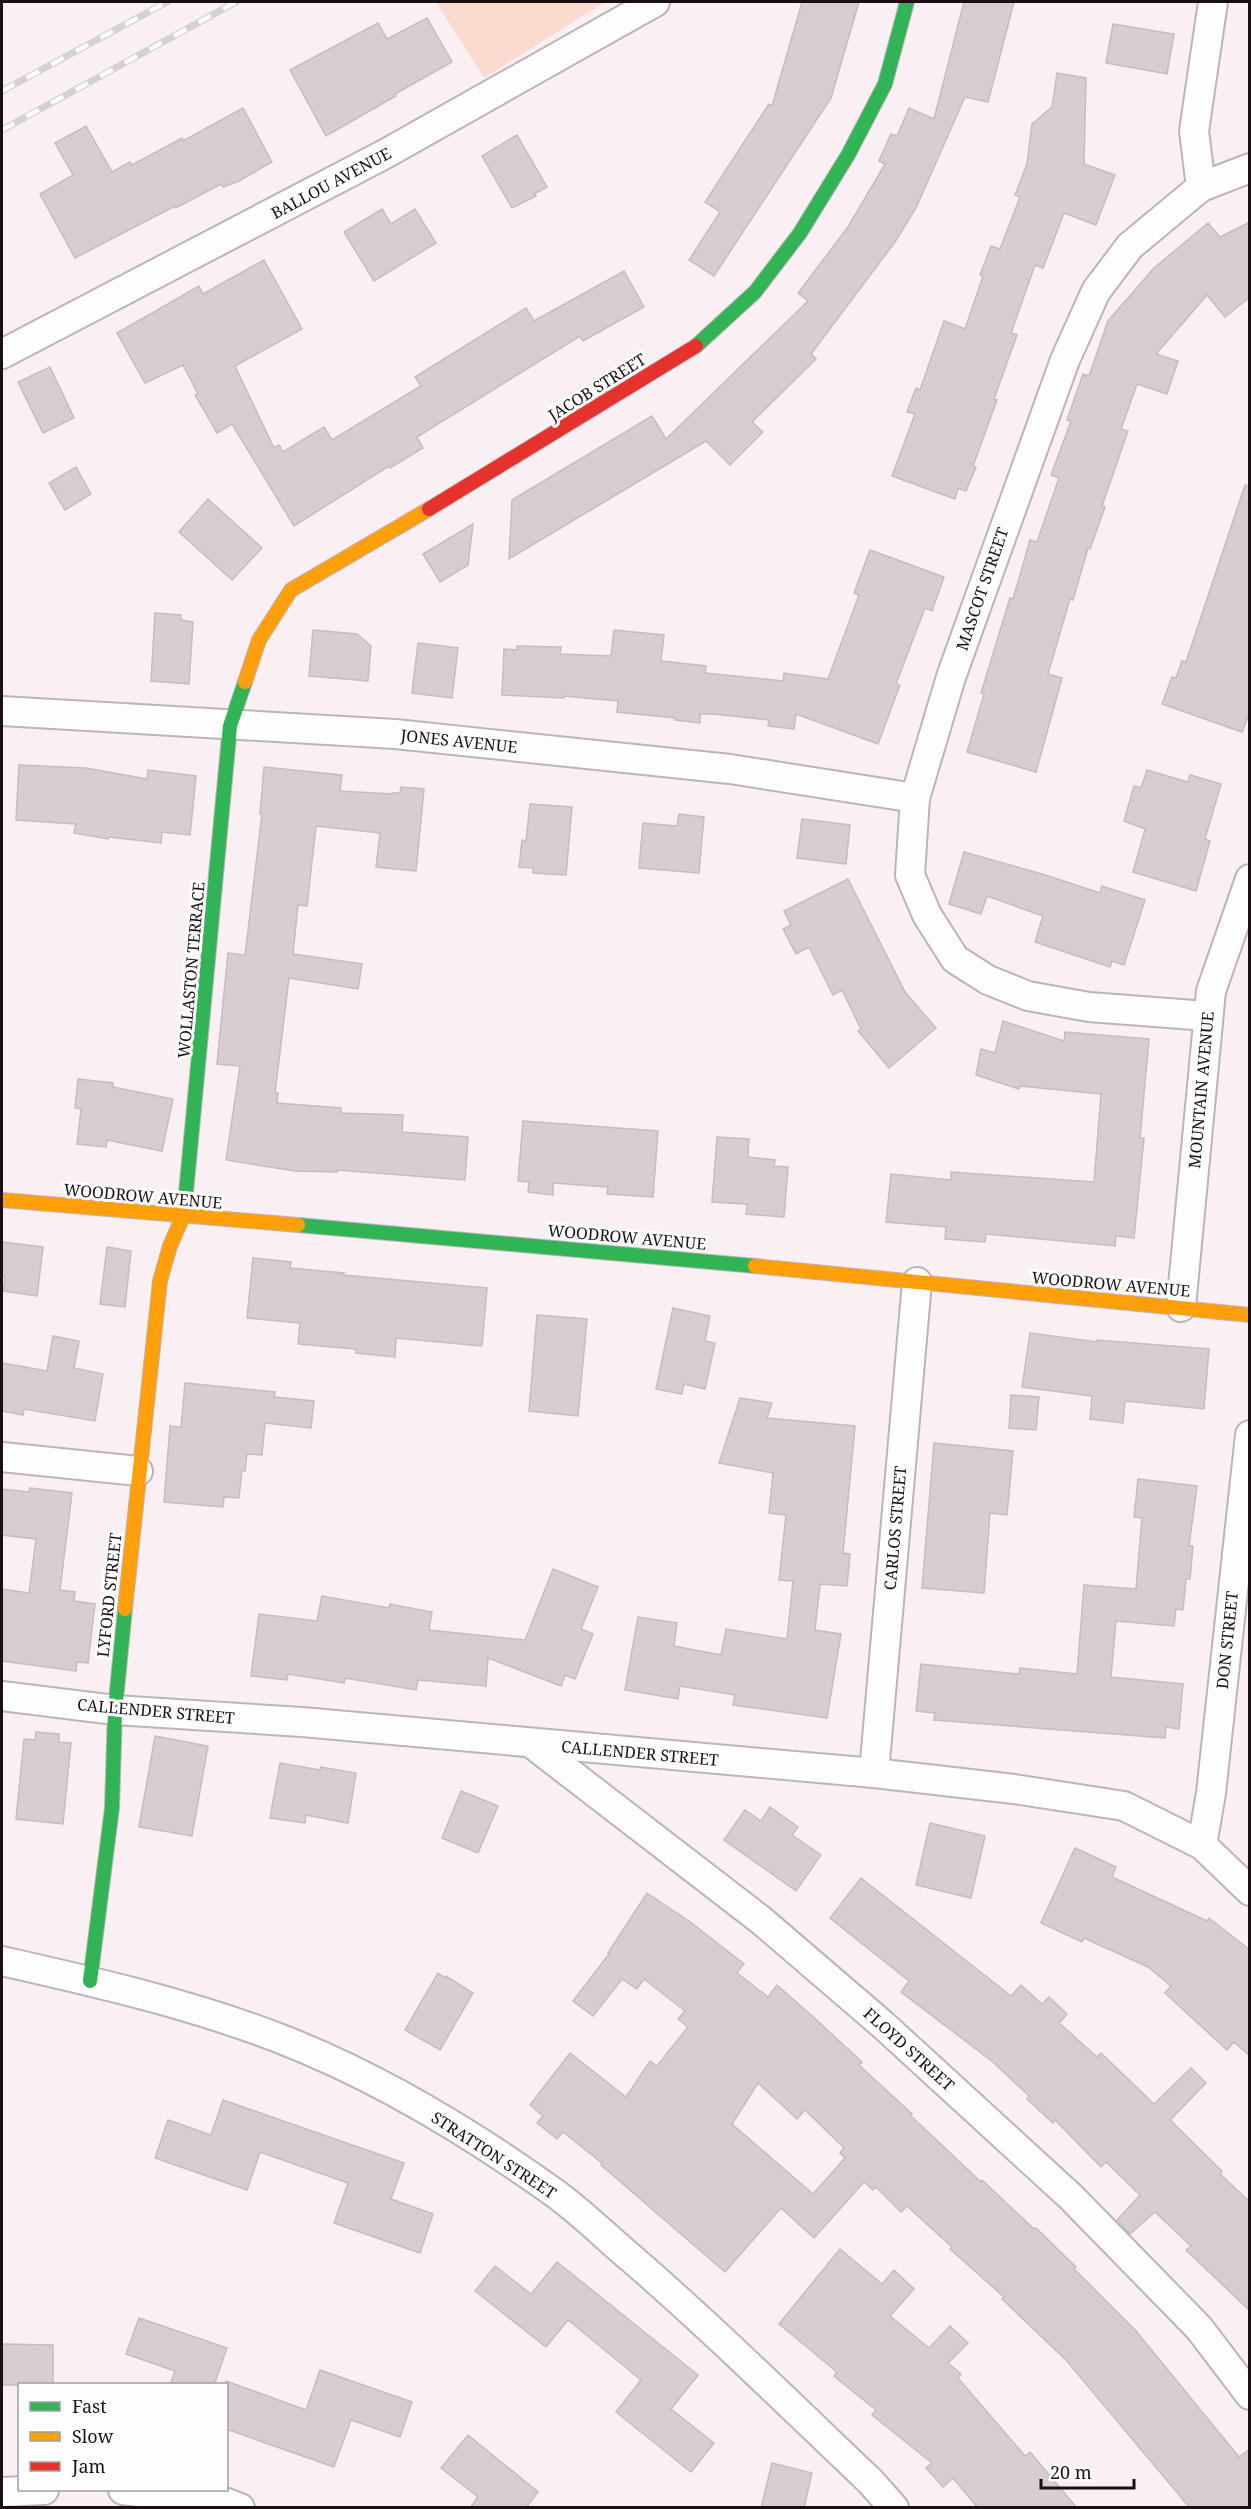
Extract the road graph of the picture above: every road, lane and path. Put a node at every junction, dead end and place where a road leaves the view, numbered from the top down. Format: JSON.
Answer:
{"nodes":[{"id":1,"x":655,"y":2,"type":"edge"},
{"id":2,"x":907,"y":2,"type":"edge"},
{"id":3,"x":1213,"y":2,"type":"edge"},
{"id":4,"x":1250,"y":168,"type":"edge"},
{"id":5,"x":1201,"y":187,"type":"junction"},
{"id":6,"x":2,"y":354,"type":"edge"},
{"id":7,"x":2,"y":711,"type":"edge"},
{"id":8,"x":230,"y":726,"type":"junction"},
{"id":9,"x":915,"y":798,"type":"junction"},
{"id":10,"x":1250,"y":879,"type":"edge"},
{"id":11,"x":1207,"y":1016,"type":"junction"},
{"id":12,"x":2,"y":1200,"type":"edge"},
{"id":13,"x":184,"y":1216,"type":"junction"},
{"id":14,"x":917,"y":1282,"type":"junction"},
{"id":15,"x":1181,"y":1307,"type":"junction"},
{"id":16,"x":1250,"y":1315,"type":"edge"},
{"id":17,"x":1250,"y":1435,"type":"edge"},
{"id":18,"x":2,"y":1457,"type":"edge"},
{"id":19,"x":138,"y":1471,"type":"junction"},
{"id":20,"x":2,"y":1696,"type":"edge"},
{"id":21,"x":115,"y":1710,"type":"junction"},
{"id":22,"x":531,"y":1743,"type":"junction"},
{"id":23,"x":874,"y":1773,"type":"junction"},
{"id":24,"x":1202,"y":1845,"type":"junction"},
{"id":25,"x":1250,"y":1892,"type":"edge"},
{"id":26,"x":2,"y":1961,"type":"edge"},
{"id":27,"x":90,"y":1981,"type":"junction"},
{"id":28,"x":1250,"y":2395,"type":"edge"},
{"id":29,"x":23,"y":2491,"type":"edge"},
{"id":30,"x":131,"y":2491,"type":"edge"},
{"id":31,"x":2,"y":2492,"type":"edge"},
{"id":32,"x":240,"y":2508,"type":"edge"},
{"id":33,"x":894,"y":2508,"type":"edge"}],
"edges":[{"from":1,"to":6,"type":"street","name":"BALLOU AVENUE"},
{"from":2,"to":8,"type":"street","name":"JACOB STREET"},
{"from":3,"to":5,"type":"street"},
{"from":4,"to":5,"type":"street","name":"MASCOT STREET"},
{"from":5,"to":9,"type":"street","name":"MASCOT STREET"},
{"from":7,"to":8,"type":"street","name":"JONES AVENUE"},
{"from":8,"to":9,"type":"street","name":"JONES AVENUE"},
{"from":8,"to":13,"type":"street","name":"WOLLASTON TERRACE"},
{"from":9,"to":11,"type":"street","name":"MASCOT STREET"},
{"from":10,"to":11,"type":"street","name":"MOUNTAIN AVENUE"},
{"from":11,"to":15,"type":"street","name":"MOUNTAIN AVENUE"},
{"from":12,"to":13,"type":"street","name":"WOODROW AVENUE"},
{"from":13,"to":14,"type":"street","name":"WOODROW AVENUE"},
{"from":13,"to":19,"type":"street","name":"LYFORD STREET"},
{"from":14,"to":15,"type":"street","name":"WOODROW AVENUE"},
{"from":14,"to":23,"type":"street","name":"CARLOS STREET"},
{"from":15,"to":16,"type":"street","name":"WOODROW AVENUE"},
{"from":17,"to":24,"type":"street","name":"DON STREET"},
{"from":18,"to":19,"type":"street"},
{"from":19,"to":21,"type":"street","name":"LYFORD STREET"},
{"from":20,"to":21,"type":"street","name":"CALLENDER STREET"},
{"from":21,"to":22,"type":"street","name":"CALLENDER STREET"},
{"from":21,"to":27,"type":"street","name":"LYFORD STREET"},
{"from":22,"to":23,"type":"street","name":"CALLENDER STREET"},
{"from":22,"to":28,"type":"street","name":"FLOYD STREET"},
{"from":23,"to":24,"type":"street","name":"CALLENDER STREET"},
{"from":24,"to":25,"type":"street","name":"CALLENDER STREET"},
{"from":26,"to":27,"type":"street","name":"STRATTON STREET"},
{"from":27,"to":33,"type":"street","name":"STRATTON STREET"},
{"from":29,"to":31,"type":"street"},
{"from":30,"to":32,"type":"street"}]}
